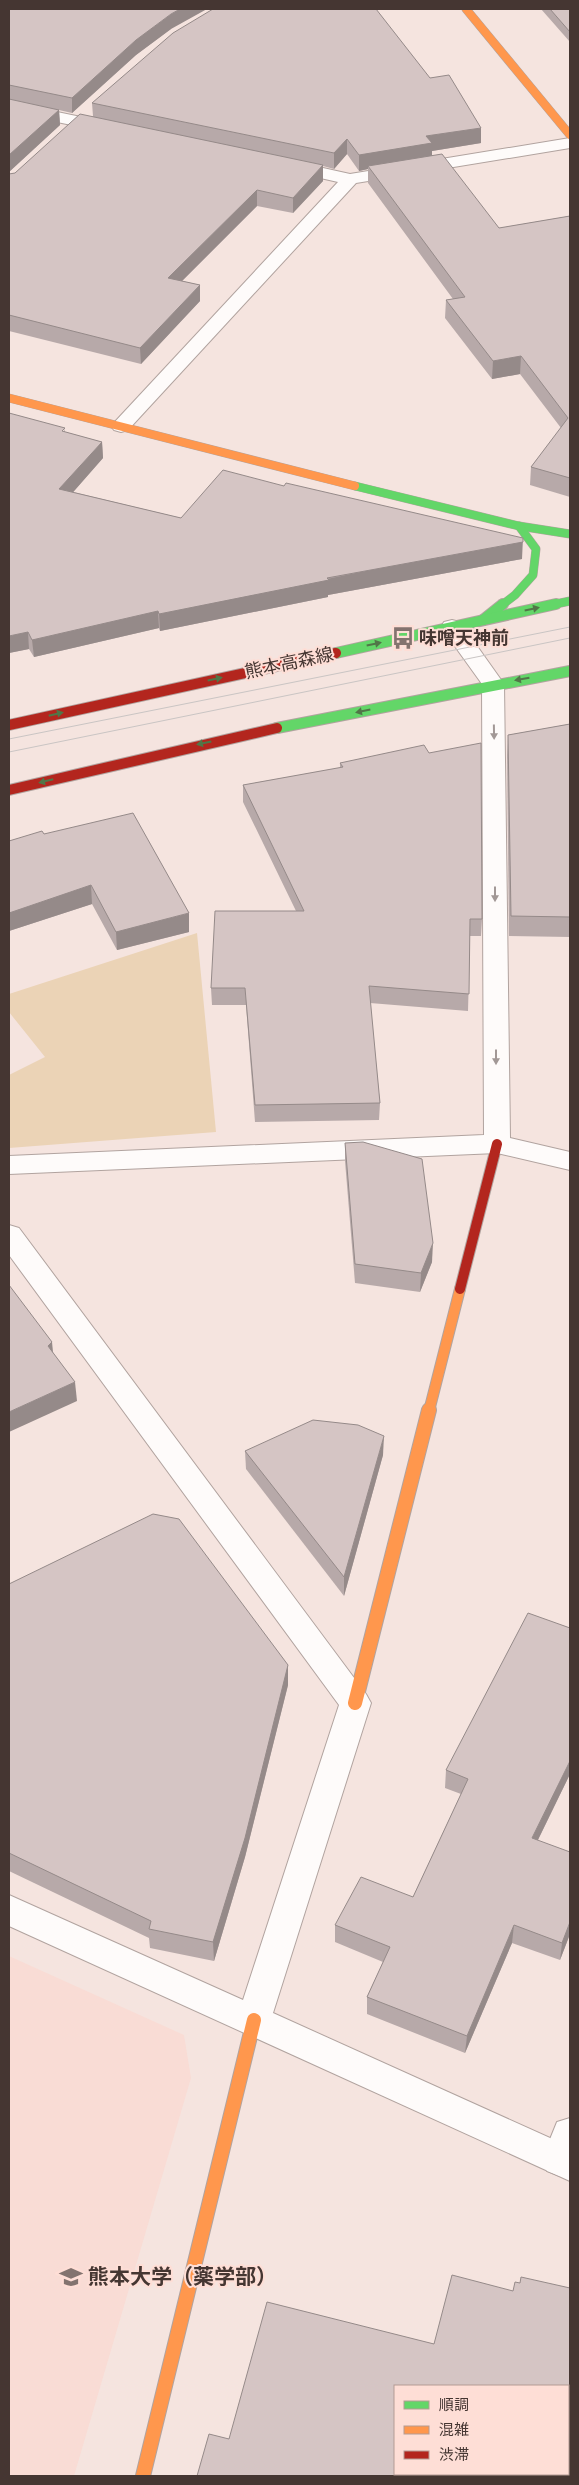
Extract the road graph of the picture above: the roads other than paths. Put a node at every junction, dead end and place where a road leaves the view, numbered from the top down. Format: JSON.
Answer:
{"nodes":[{"id":1,"x":466,"y":9,"type":"edge"},
{"id":2,"x":9,"y":107,"type":"edge"},
{"id":3,"x":92,"y":107,"type":"dead end"},
{"id":4,"x":77,"y":121,"type":"junction"},
{"id":5,"x":126,"y":131,"type":"edge"},
{"id":6,"x":63,"y":133,"type":"edge"},
{"id":7,"x":570,"y":135,"type":"edge"},
{"id":8,"x":570,"y":142,"type":"edge"},
{"id":9,"x":272,"y":162,"type":"edge"},
{"id":10,"x":350,"y":179,"type":"junction"},
{"id":11,"x":9,"y":398,"type":"edge"},
{"id":12,"x":121,"y":426,"type":"junction"},
{"id":13,"x":519,"y":526,"type":"junction"},
{"id":14,"x":570,"y":534,"type":"edge"},
{"id":15,"x":570,"y":601,"type":"edge"},
{"id":16,"x":483,"y":620,"type":"junction"},
{"id":17,"x":452,"y":627,"type":"junction"},
{"id":18,"x":570,"y":671,"type":"edge"},
{"id":19,"x":493,"y":684,"type":"junction"},
{"id":20,"x":9,"y":725,"type":"edge"},
{"id":21,"x":9,"y":790,"type":"edge"},
{"id":22,"x":497,"y":1144,"type":"junction"},
{"id":23,"x":570,"y":1161,"type":"edge"},
{"id":24,"x":9,"y":1165,"type":"edge"},
{"id":25,"x":9,"y":1235,"type":"edge"},
{"id":26,"x":355,"y":1703,"type":"junction"},
{"id":27,"x":9,"y":1910,"type":"edge"},
{"id":28,"x":254,"y":2020,"type":"junction"},
{"id":29,"x":567,"y":2152,"type":"edge"},
{"id":30,"x":142,"y":2476,"type":"edge"}],
"edges":[{"from":1,"to":7,"type":"street"},
{"from":2,"to":4,"type":"street"},
{"from":3,"to":4,"type":"street"},
{"from":4,"to":5,"type":"street"},
{"from":4,"to":6,"type":"street"},
{"from":8,"to":10,"type":"street"},
{"from":9,"to":10,"type":"street"},
{"from":10,"to":12,"type":"street"},
{"from":11,"to":12,"type":"street"},
{"from":12,"to":13,"type":"street"},
{"from":13,"to":14,"type":"street"},
{"from":13,"to":16,"type":"street"},
{"from":16,"to":15,"type":"street","name":"熊本高森線","one_way":true},
{"from":16,"to":17,"type":"street","name":"熊本高森線"},
{"from":17,"to":19,"type":"street"},
{"from":20,"to":17,"type":"street","name":"熊本高森線","one_way":true},
{"from":18,"to":19,"type":"street","one_way":true},
{"from":19,"to":21,"type":"street","one_way":true},
{"from":19,"to":22,"type":"street","one_way":true},
{"from":22,"to":23,"type":"street"},
{"from":22,"to":24,"type":"street"},
{"from":22,"to":26,"type":"street"},
{"from":25,"to":26,"type":"street"},
{"from":26,"to":28,"type":"street"},
{"from":27,"to":28,"type":"street"},
{"from":28,"to":29,"type":"street"},
{"from":28,"to":30,"type":"street"}]}
